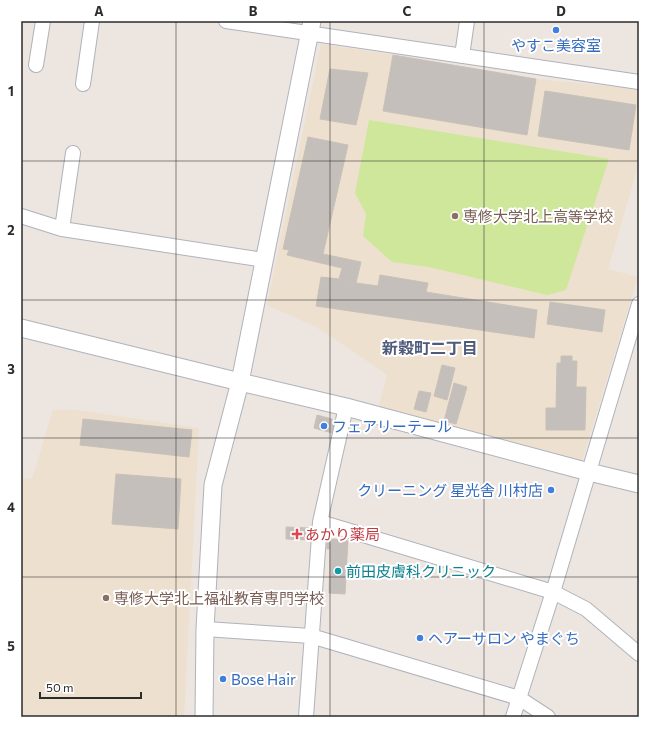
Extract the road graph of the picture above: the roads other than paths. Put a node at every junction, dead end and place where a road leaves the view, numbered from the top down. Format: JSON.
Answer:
{"nodes":[{"id":1,"x":43,"y":21,"type":"edge"},
{"id":2,"x":92,"y":21,"type":"edge"},
{"id":3,"x":226,"y":21,"type":"edge"},
{"id":4,"x":467,"y":21,"type":"edge"},
{"id":5,"x":246,"y":22,"type":"edge"},
{"id":6,"x":311,"y":27,"type":"edge"},
{"id":7,"x":462,"y":56,"type":"junction"},
{"id":8,"x":36,"y":65,"type":"dead end"},
{"id":9,"x":639,"y":82,"type":"edge"},
{"id":10,"x":83,"y":84,"type":"dead end"},
{"id":11,"x":73,"y":153,"type":"dead end"},
{"id":12,"x":21,"y":216,"type":"edge"},
{"id":13,"x":62,"y":230,"type":"junction"},
{"id":14,"x":264,"y":260,"type":"junction"},
{"id":15,"x":638,"y":309,"type":"edge"},
{"id":16,"x":21,"y":328,"type":"edge"},
{"id":17,"x":240,"y":382,"type":"junction"},
{"id":18,"x":346,"y":407,"type":"junction"},
{"id":19,"x":589,"y":472,"type":"junction"},
{"id":20,"x":639,"y":484,"type":"edge"},
{"id":21,"x":320,"y":522,"type":"junction"},
{"id":22,"x":553,"y":592,"type":"junction"},
{"id":23,"x":205,"y":629,"type":"junction"},
{"id":24,"x":311,"y":636,"type":"junction"},
{"id":25,"x":639,"y":654,"type":"edge"},
{"id":26,"x":519,"y":698,"type":"junction"},
{"id":27,"x":204,"y":717,"type":"edge"},
{"id":28,"x":306,"y":717,"type":"edge"},
{"id":29,"x":513,"y":717,"type":"edge"},
{"id":30,"x":548,"y":717,"type":"edge"}],
"edges":[{"from":1,"to":8,"type":"street"},
{"from":2,"to":10,"type":"street"},
{"from":3,"to":5,"type":"street"},
{"from":4,"to":7,"type":"street"},
{"from":5,"to":6,"type":"street"},
{"from":6,"to":7,"type":"street"},
{"from":6,"to":14,"type":"street"},
{"from":7,"to":9,"type":"street"},
{"from":11,"to":13,"type":"street"},
{"from":12,"to":13,"type":"street"},
{"from":13,"to":14,"type":"street"},
{"from":14,"to":17,"type":"street"},
{"from":15,"to":19,"type":"street"},
{"from":16,"to":17,"type":"street"},
{"from":17,"to":18,"type":"street"},
{"from":17,"to":23,"type":"street"},
{"from":18,"to":19,"type":"street"},
{"from":18,"to":21,"type":"street"},
{"from":19,"to":20,"type":"street"},
{"from":19,"to":22,"type":"street"},
{"from":21,"to":22,"type":"street"},
{"from":21,"to":24,"type":"street"},
{"from":22,"to":25,"type":"street"},
{"from":22,"to":26,"type":"street"},
{"from":23,"to":24,"type":"street"},
{"from":23,"to":27,"type":"street"},
{"from":24,"to":26,"type":"street"},
{"from":24,"to":28,"type":"street"},
{"from":26,"to":29,"type":"street"},
{"from":26,"to":30,"type":"street"}]}
